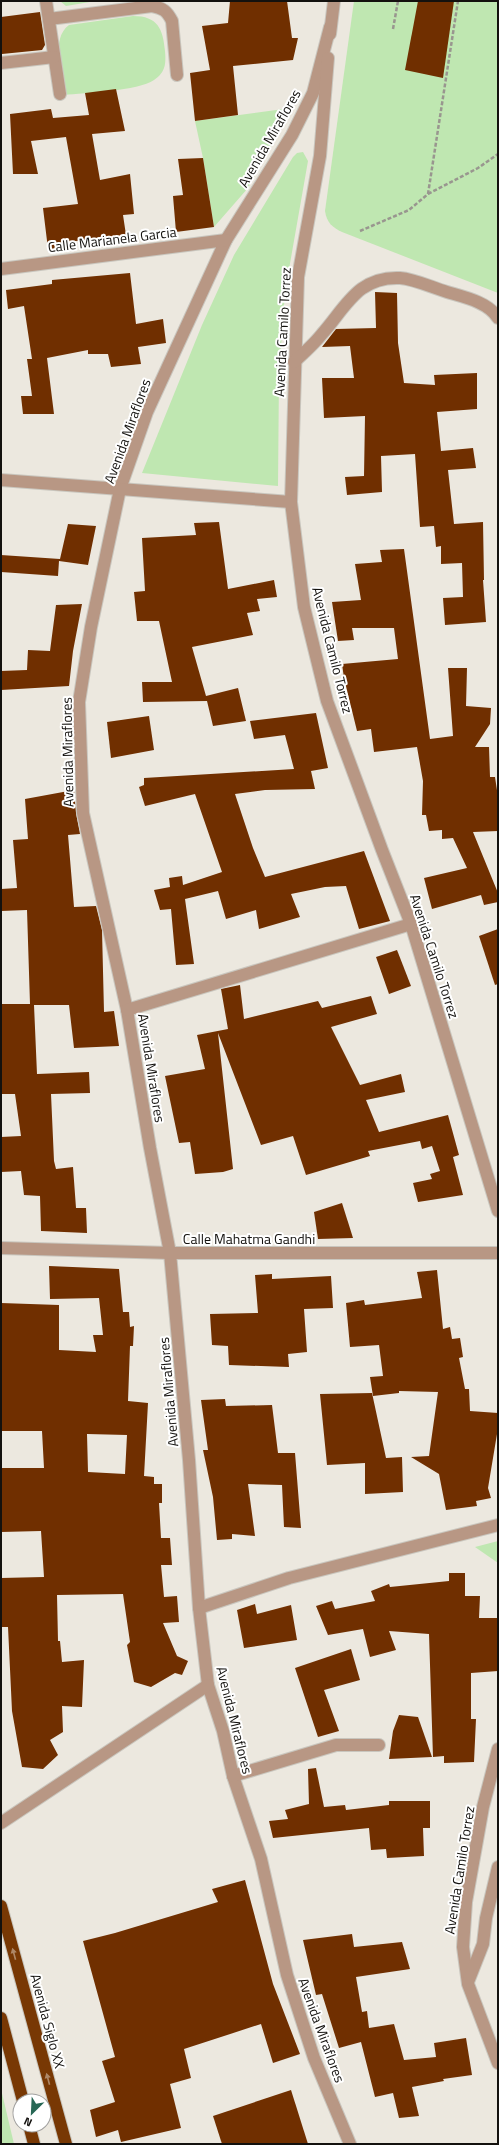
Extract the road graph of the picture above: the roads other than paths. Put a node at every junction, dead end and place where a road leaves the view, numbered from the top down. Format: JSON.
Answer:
{"nodes":[{"id":1,"x":46,"y":1,"type":"edge"},
{"id":2,"x":334,"y":1,"type":"edge"},
{"id":3,"x":116,"y":6,"type":"edge"},
{"id":4,"x":49,"y":19,"type":"junction"},
{"id":5,"x":330,"y":27,"type":"junction"},
{"id":6,"x":54,"y":57,"type":"junction"},
{"id":7,"x":1,"y":63,"type":"edge"},
{"id":8,"x":177,"y":75,"type":"dead end"},
{"id":9,"x":60,"y":94,"type":"dead end"},
{"id":10,"x":226,"y":240,"type":"junction"},
{"id":11,"x":1,"y":269,"type":"edge"},
{"id":12,"x":498,"y":318,"type":"edge"},
{"id":13,"x":294,"y":362,"type":"junction"},
{"id":14,"x":1,"y":480,"type":"edge"},
{"id":15,"x":120,"y":489,"type":"junction"},
{"id":16,"x":291,"y":502,"type":"junction"},
{"id":17,"x":411,"y":924,"type":"junction"},
{"id":18,"x":127,"y":1010,"type":"junction"},
{"id":19,"x":498,"y":1211,"type":"edge"},
{"id":20,"x":1,"y":1248,"type":"edge"},
{"id":21,"x":170,"y":1253,"type":"junction"},
{"id":22,"x":498,"y":1253,"type":"edge"},
{"id":23,"x":498,"y":1526,"type":"edge"},
{"id":24,"x":199,"y":1608,"type":"junction"},
{"id":25,"x":208,"y":1685,"type":"junction"},
{"id":26,"x":379,"y":1745,"type":"dead end"},
{"id":27,"x":498,"y":1749,"type":"edge"},
{"id":28,"x":233,"y":1776,"type":"junction"},
{"id":29,"x":1,"y":1822,"type":"edge"},
{"id":30,"x":498,"y":1867,"type":"edge"},
{"id":31,"x":1,"y":1911,"type":"edge"},
{"id":32,"x":468,"y":1984,"type":"junction"},
{"id":33,"x":1,"y":2018,"type":"edge"},
{"id":34,"x":498,"y":2063,"type":"edge"},
{"id":35,"x":21,"y":2093,"type":"edge"},
{"id":36,"x":31,"y":2133,"type":"edge"},
{"id":37,"x":34,"y":2144,"type":"edge"},
{"id":38,"x":66,"y":2144,"type":"edge"},
{"id":39,"x":350,"y":2144,"type":"edge"}],
"edges":[{"from":1,"to":4,"type":"street"},
{"from":2,"to":5,"type":"street","name":"Avenida Camilo Torrez"},
{"from":3,"to":4,"type":"street"},
{"from":3,"to":8,"type":"street"},
{"from":4,"to":6,"type":"street"},
{"from":5,"to":10,"type":"street","name":"Avenida Miraflores"},
{"from":5,"to":13,"type":"street","name":"Avenida Camilo Torrez"},
{"from":6,"to":7,"type":"street"},
{"from":6,"to":9,"type":"street"},
{"from":10,"to":11,"type":"street","name":"Calle Marianela Garcia"},
{"from":10,"to":15,"type":"street","name":"Avenida Miraflores"},
{"from":12,"to":13,"type":"street"},
{"from":13,"to":16,"type":"street","name":"Avenida Camilo Torrez"},
{"from":14,"to":15,"type":"street"},
{"from":15,"to":16,"type":"street"},
{"from":15,"to":18,"type":"street","name":"Avenida Miraflores"},
{"from":16,"to":17,"type":"street","name":"Avenida Camilo Torrez"},
{"from":17,"to":18,"type":"street"},
{"from":17,"to":19,"type":"street","name":"Avenida Camilo Torrez"},
{"from":18,"to":21,"type":"street","name":"Avenida Miraflores"},
{"from":20,"to":21,"type":"street","name":"Calle Mahatma Gandhi"},
{"from":21,"to":22,"type":"street","name":"Calle Mahatma Gandhi"},
{"from":21,"to":24,"type":"street","name":"Avenida Miraflores"},
{"from":23,"to":24,"type":"street"},
{"from":24,"to":25,"type":"street","name":"Avenida Miraflores"},
{"from":25,"to":28,"type":"street","name":"Avenida Miraflores"},
{"from":25,"to":29,"type":"street"},
{"from":26,"to":28,"type":"street"},
{"from":27,"to":32,"type":"street","name":"Avenida Camilo Torrez"},
{"from":28,"to":39,"type":"street","name":"Avenida Miraflores"},
{"from":30,"to":32,"type":"street"},
{"from":38,"to":31,"type":"highway","name":"Avenida Siglo XX","one_way":true},
{"from":32,"to":34,"type":"street","name":"Avenida Camilo Torrez"},
{"from":33,"to":35,"type":"highway"},
{"from":36,"to":37,"type":"highway"}]}
